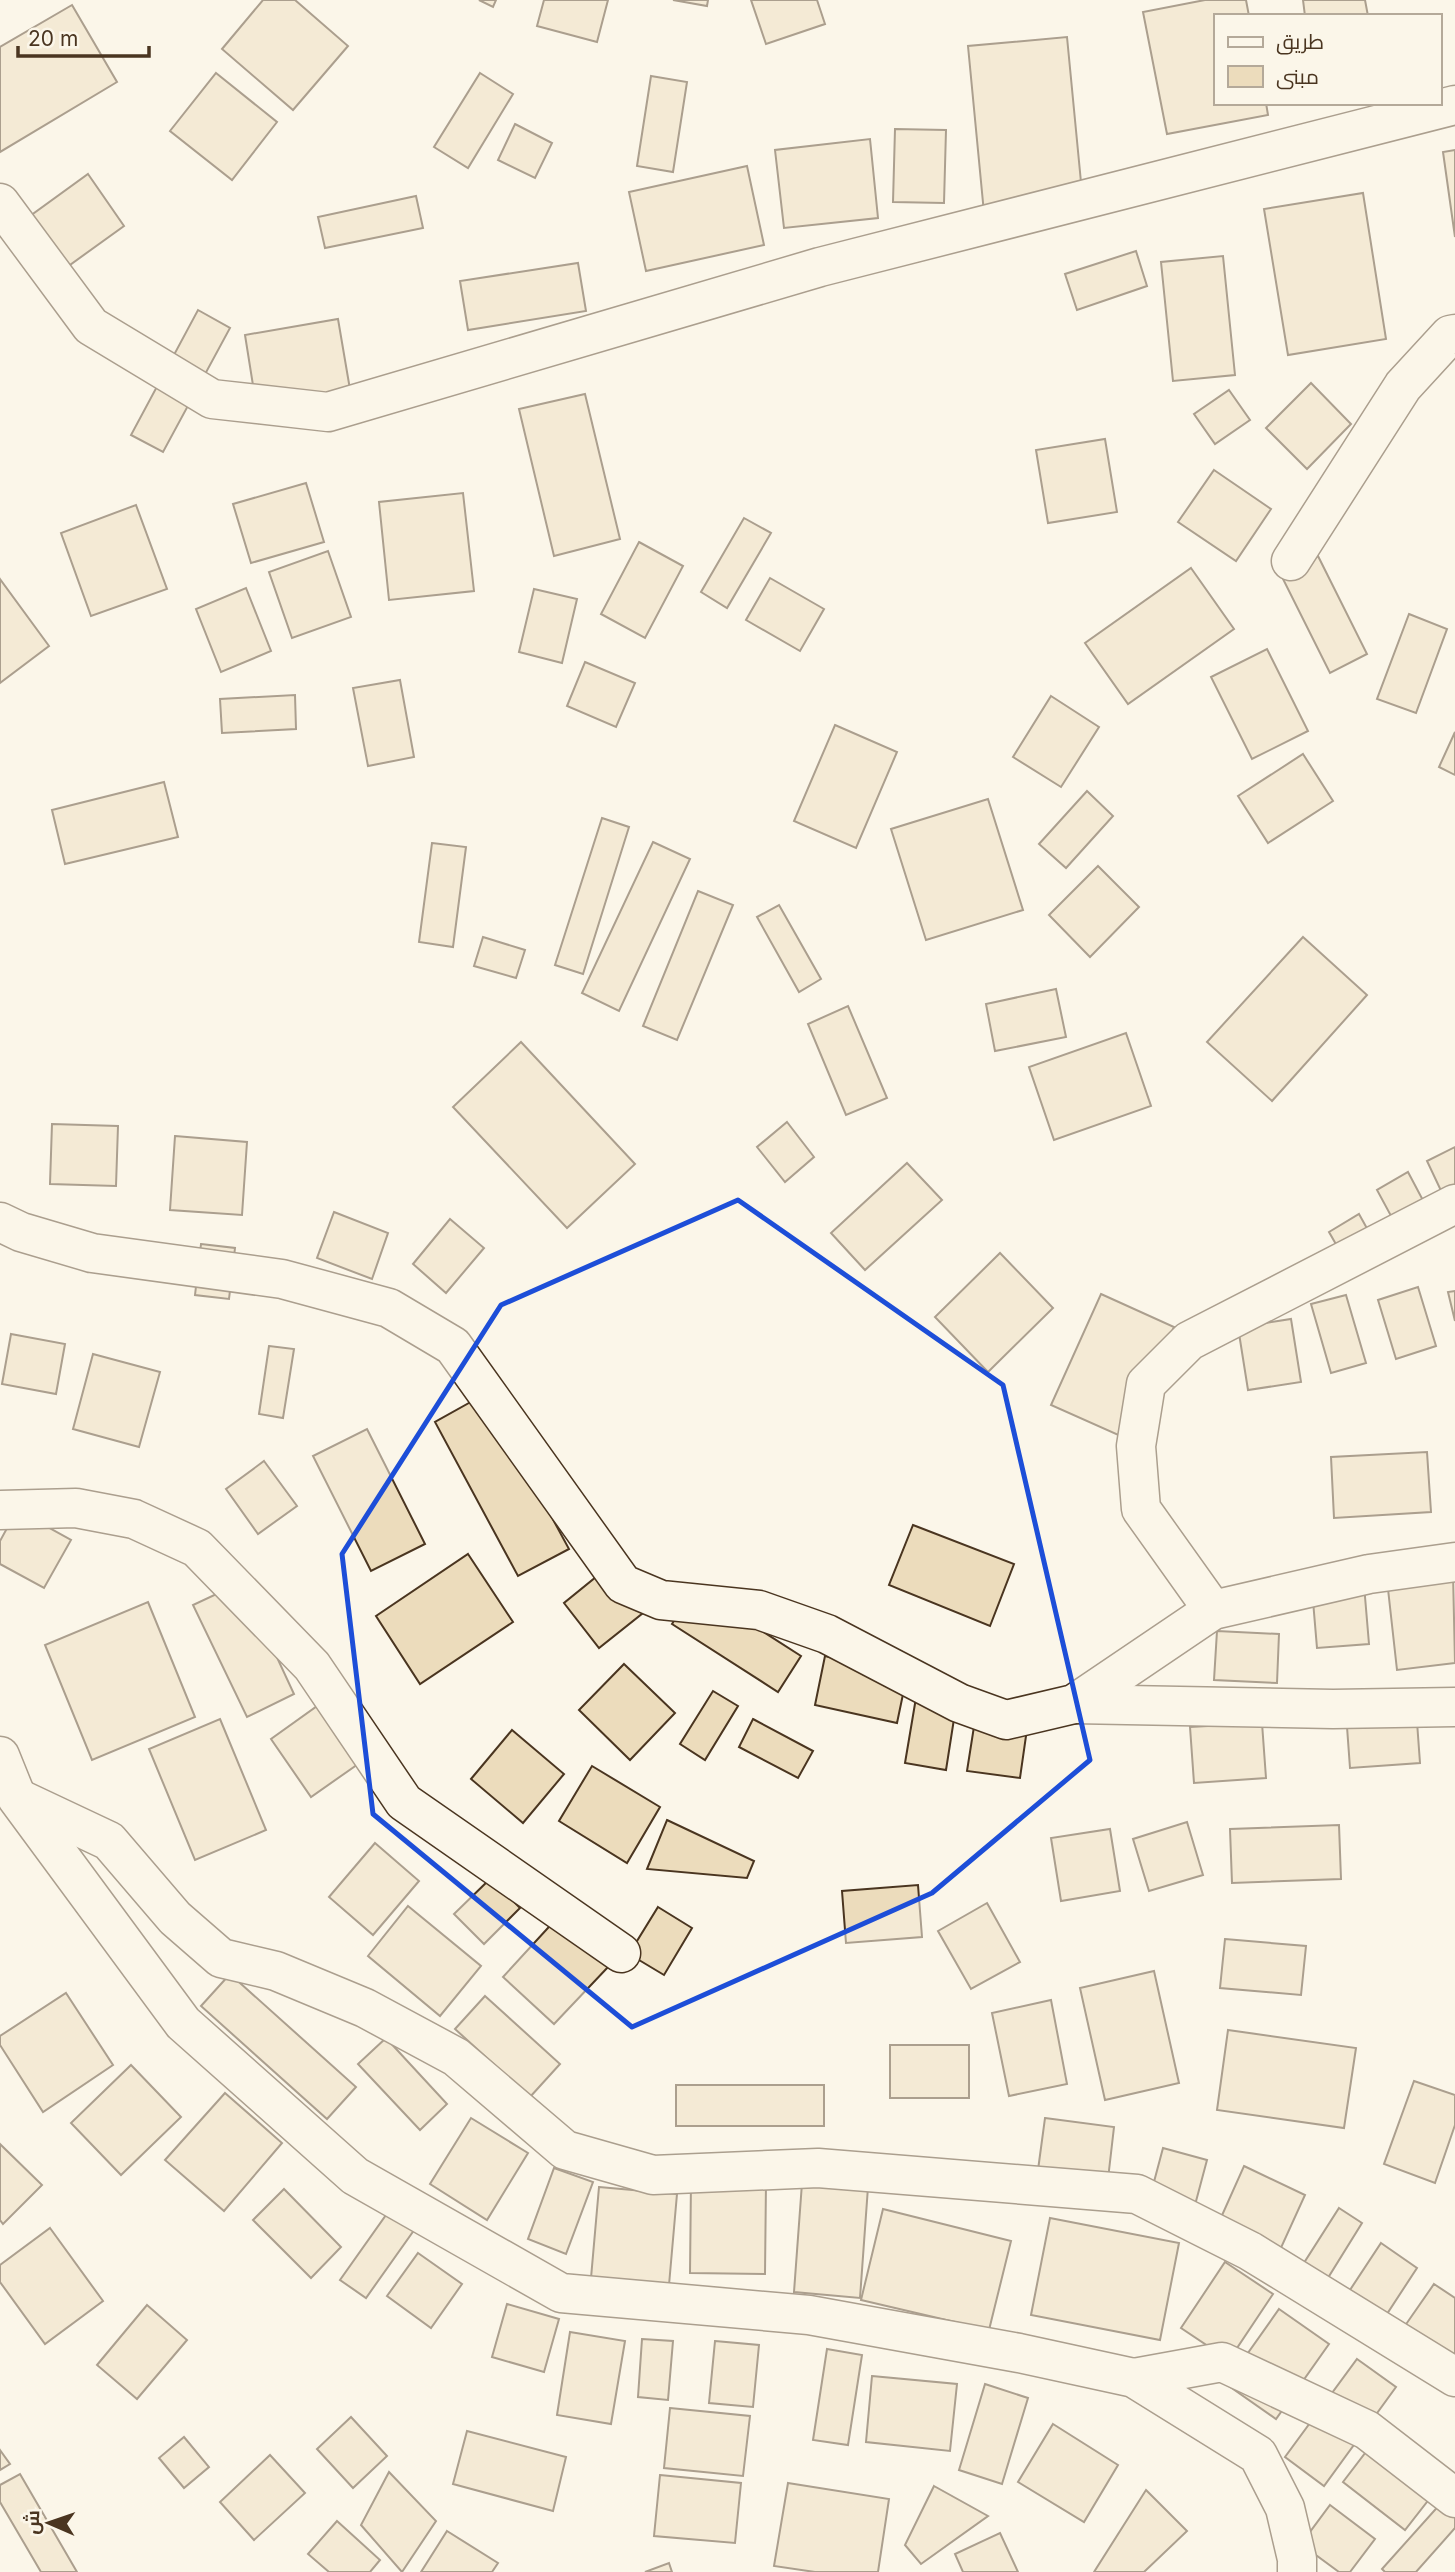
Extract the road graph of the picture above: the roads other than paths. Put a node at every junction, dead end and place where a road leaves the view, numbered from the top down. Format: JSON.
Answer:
{"nodes":[{"id":1,"x":1455,"y":105,"type":"edge"},
{"id":2,"x":0,"y":203,"type":"edge"},
{"id":3,"x":1455,"y":334,"type":"edge"},
{"id":4,"x":1291,"y":561,"type":"dead end"},
{"id":5,"x":1455,"y":1203,"type":"edge"},
{"id":6,"x":0,"y":1222,"type":"edge"},
{"id":7,"x":0,"y":1510,"type":"edge"},
{"id":8,"x":1455,"y":1562,"type":"edge"},
{"id":9,"x":1213,"y":1610,"type":"junction"},
{"id":10,"x":1073,"y":1704,"type":"junction"},
{"id":11,"x":1455,"y":1707,"type":"edge"},
{"id":12,"x":0,"y":1756,"type":"edge"},
{"id":13,"x":17,"y":1798,"type":"junction"},
{"id":14,"x":621,"y":1953,"type":"dead end"},
{"id":15,"x":1455,"y":2377,"type":"edge"},
{"id":16,"x":1135,"y":2378,"type":"junction"},
{"id":17,"x":1455,"y":2498,"type":"edge"},
{"id":18,"x":1297,"y":2572,"type":"edge"}],
"edges":[{"from":1,"to":2,"type":"street"},
{"from":3,"to":4,"type":"street"},
{"from":5,"to":9,"type":"street"},
{"from":6,"to":10,"type":"street"},
{"from":7,"to":14,"type":"street"},
{"from":8,"to":9,"type":"street"},
{"from":9,"to":10,"type":"street"},
{"from":10,"to":11,"type":"street"},
{"from":12,"to":13,"type":"street"},
{"from":13,"to":15,"type":"street"},
{"from":13,"to":16,"type":"street"},
{"from":16,"to":17,"type":"street"},
{"from":16,"to":18,"type":"street"}]}
